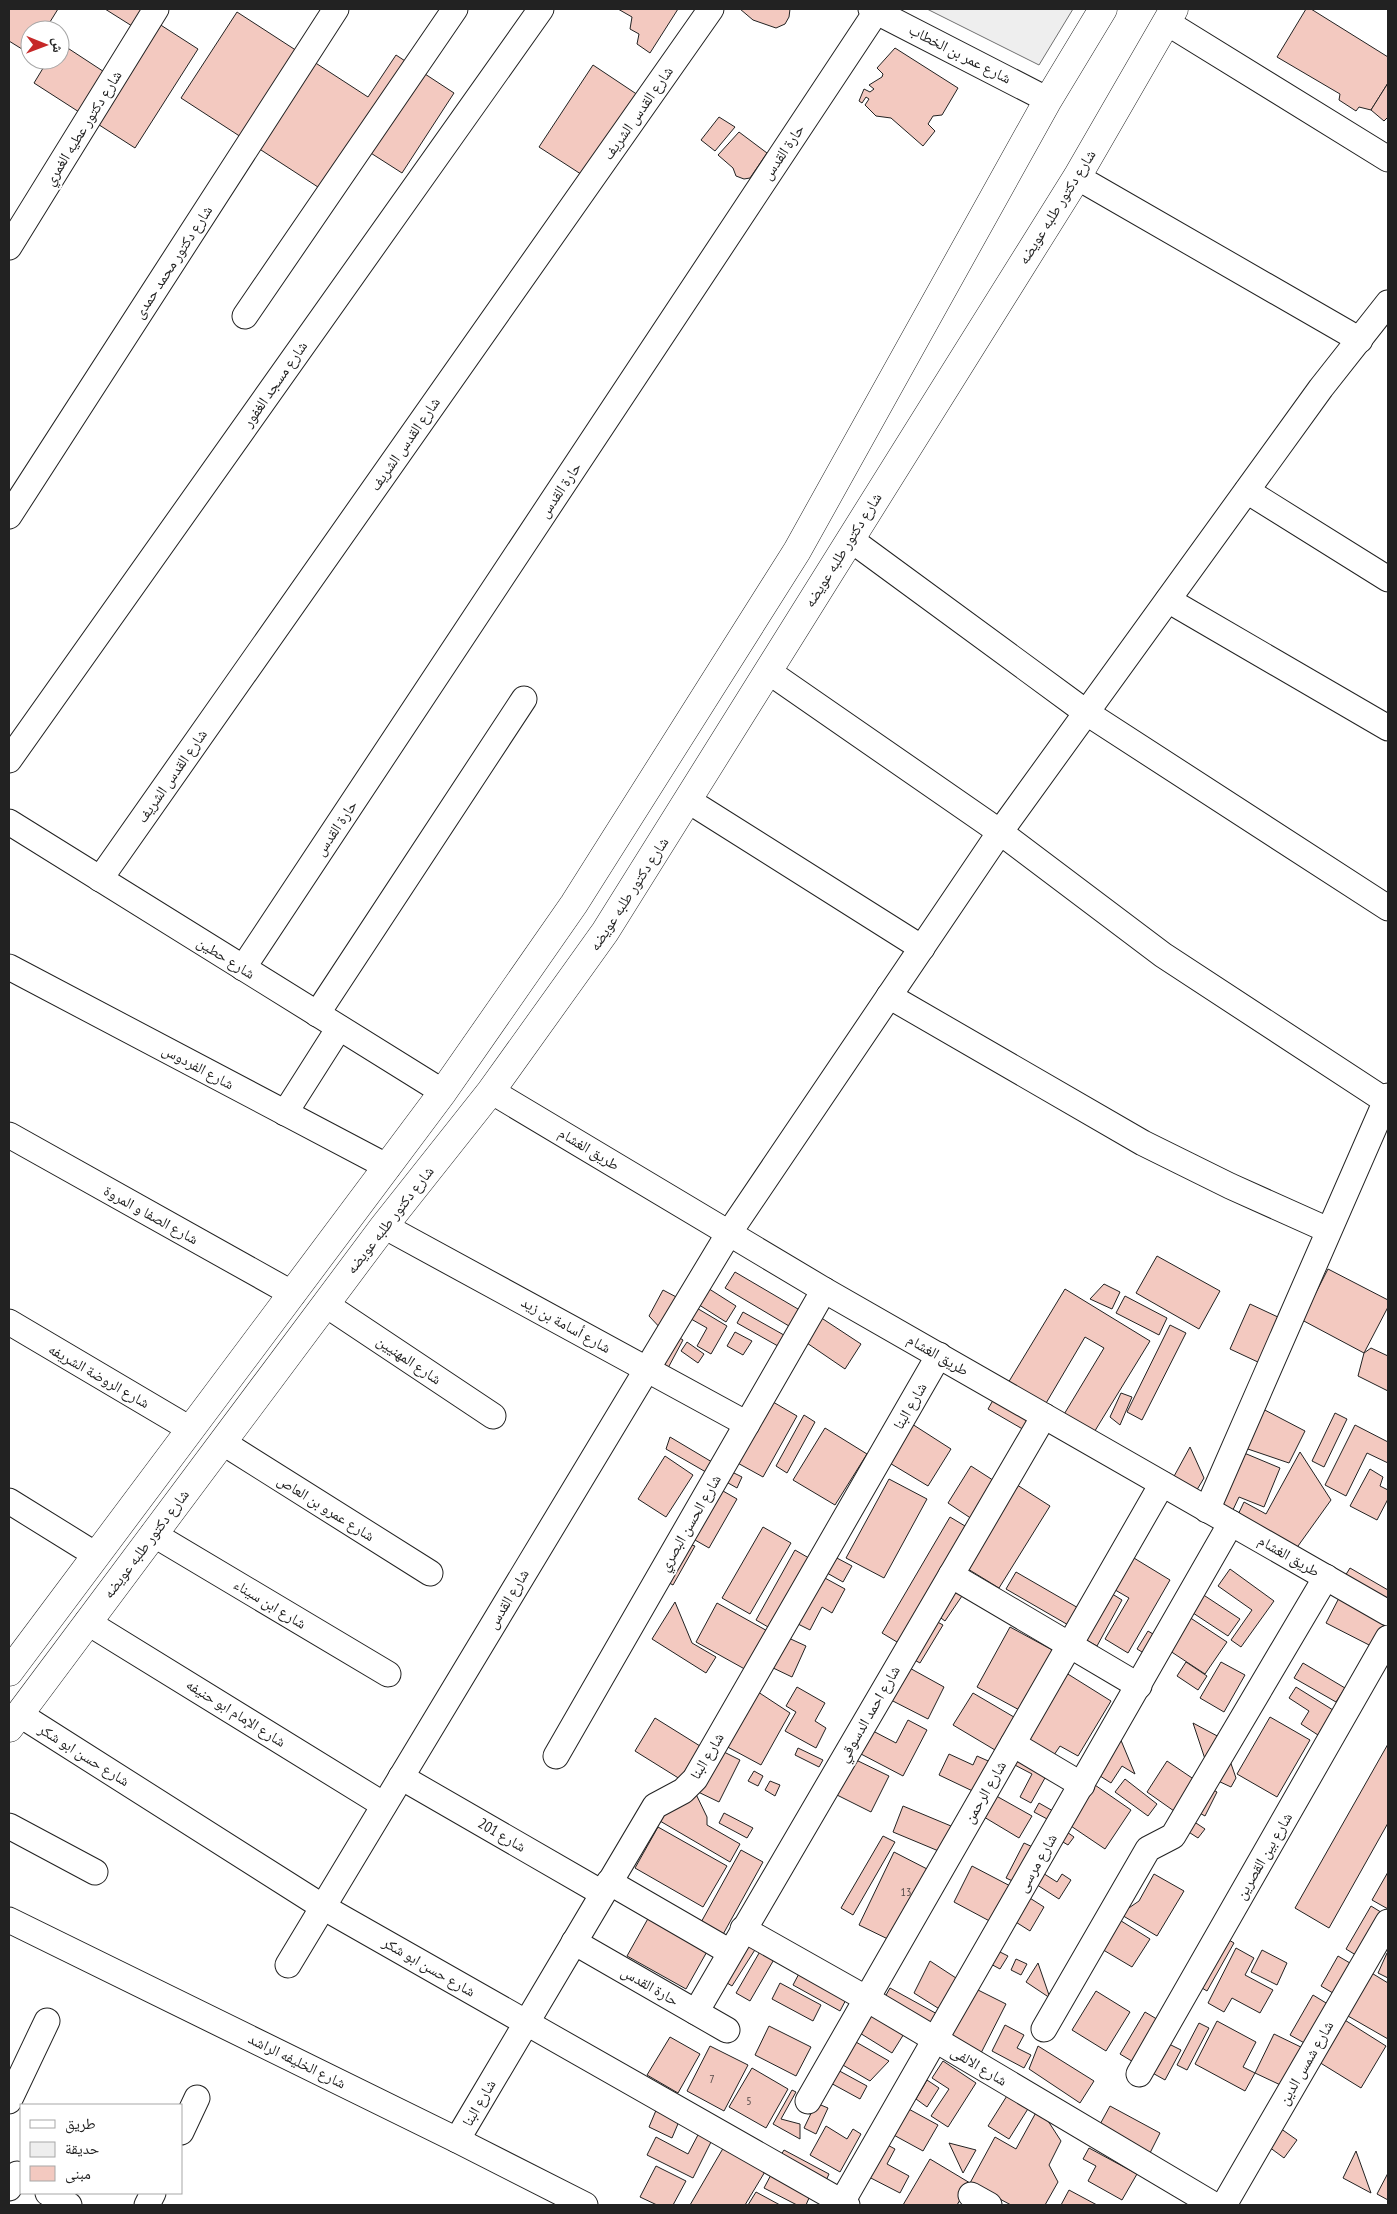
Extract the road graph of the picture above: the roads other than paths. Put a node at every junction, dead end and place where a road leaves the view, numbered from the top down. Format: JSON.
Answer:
{"nodes":[{"id":1,"x":156,"y":9,"type":"edge"},
{"id":2,"x":336,"y":9,"type":"edge"},
{"id":3,"x":455,"y":9,"type":"edge"},
{"id":4,"x":541,"y":9,"type":"edge"},
{"id":5,"x":711,"y":9,"type":"edge"},
{"id":6,"x":1104,"y":9,"type":"edge"},
{"id":7,"x":874,"y":10,"type":"edge"},
{"id":8,"x":1170,"y":16,"type":"edge"},
{"id":9,"x":1048,"y":100,"type":"junction"},
{"id":10,"x":1388,"y":159,"type":"edge"},
{"id":11,"x":1077,"y":177,"type":"junction"},
{"id":12,"x":9,"y":248,"type":"edge"},
{"id":13,"x":1387,"y":307,"type":"edge"},
{"id":14,"x":245,"y":316,"type":"dead end"},
{"id":15,"x":1360,"y":340,"type":"junction"},
{"id":16,"x":1247,"y":491,"type":"junction"},
{"id":17,"x":9,"y":516,"type":"edge"},
{"id":18,"x":850,"y":539,"type":"junction"},
{"id":19,"x":1388,"y":579,"type":"edge"},
{"id":20,"x":1168,"y":600,"type":"junction"},
{"id":21,"x":769,"y":672,"type":"junction"},
{"id":22,"x":524,"y":700,"type":"dead end"},
{"id":23,"x":1086,"y":713,"type":"junction"},
{"id":24,"x":1388,"y":728,"type":"edge"},
{"id":25,"x":9,"y":760,"type":"edge"},
{"id":26,"x":689,"y":800,"type":"junction"},
{"id":27,"x":9,"y":822,"type":"edge"},
{"id":28,"x":1000,"y":832,"type":"junction"},
{"id":29,"x":100,"y":879,"type":"junction"},
{"id":30,"x":1388,"y":908,"type":"edge"},
{"id":31,"x":922,"y":948,"type":"junction"},
{"id":32,"x":9,"y":967,"type":"edge"},
{"id":33,"x":243,"y":968,"type":"junction"},
{"id":34,"x":889,"y":996,"type":"junction"},
{"id":35,"x":317,"y":1014,"type":"junction"},
{"id":36,"x":339,"y":1028,"type":"junction"},
{"id":37,"x":491,"y":1090,"type":"junction"},
{"id":38,"x":443,"y":1092,"type":"junction"},
{"id":39,"x":1387,"y":1098,"type":"edge"},
{"id":40,"x":285,"y":1112,"type":"junction"},
{"id":41,"x":9,"y":1135,"type":"edge"},
{"id":42,"x":388,"y":1167,"type":"junction"},
{"id":43,"x":384,"y":1226,"type":"junction"},
{"id":44,"x":1328,"y":1230,"type":"junction"},
{"id":45,"x":728,"y":1233,"type":"junction"},
{"id":46,"x":824,"y":1290,"type":"junction"},
{"id":47,"x":293,"y":1294,"type":"junction"},
{"id":48,"x":325,"y":1304,"type":"junction"},
{"id":49,"x":9,"y":1322,"type":"edge"},
{"id":50,"x":939,"y":1356,"type":"junction"},
{"id":51,"x":646,"y":1369,"type":"junction"},
{"id":52,"x":493,"y":1416,"type":"dead end"},
{"id":53,"x":1044,"y":1416,"type":"junction"},
{"id":54,"x":747,"y":1424,"type":"junction"},
{"id":55,"x":190,"y":1429,"type":"junction"},
{"id":56,"x":222,"y":1442,"type":"junction"},
{"id":57,"x":1162,"y":1484,"type":"junction"},
{"id":58,"x":9,"y":1501,"type":"edge"},
{"id":59,"x":1207,"y":1510,"type":"junction"},
{"id":60,"x":1231,"y":1523,"type":"junction"},
{"id":61,"x":153,"y":1534,"type":"junction"},
{"id":62,"x":96,"y":1555,"type":"junction"},
{"id":63,"x":430,"y":1573,"type":"dead end"},
{"id":64,"x":950,"y":1575,"type":"junction"},
{"id":65,"x":1326,"y":1578,"type":"junction"},
{"id":66,"x":1388,"y":1613,"type":"edge"},
{"id":67,"x":87,"y":1622,"type":"junction"},
{"id":68,"x":1388,"y":1638,"type":"edge"},
{"id":69,"x":1070,"y":1645,"type":"junction"},
{"id":70,"x":9,"y":1672,"type":"edge"},
{"id":71,"x":388,"y":1674,"type":"dead end"},
{"id":72,"x":1139,"y":1686,"type":"junction"},
{"id":73,"x":14,"y":1721,"type":"edge"},
{"id":74,"x":1013,"y":1744,"type":"junction"},
{"id":75,"x":556,"y":1756,"type":"dead end"},
{"id":76,"x":401,"y":1777,"type":"junction"},
{"id":77,"x":1082,"y":1785,"type":"junction"},
{"id":78,"x":384,"y":1805,"type":"junction"},
{"id":79,"x":9,"y":1826,"type":"edge"},
{"id":80,"x":95,"y":1872,"type":"dead end"},
{"id":81,"x":605,"y":1888,"type":"junction"},
{"id":82,"x":323,"y":1907,"type":"junction"},
{"id":83,"x":9,"y":1920,"type":"edge"},
{"id":84,"x":1388,"y":1922,"type":"edge"},
{"id":85,"x":743,"y":1929,"type":"junction"},
{"id":86,"x":574,"y":1942,"type":"junction"},
{"id":87,"x":730,"y":1952,"type":"junction"},
{"id":88,"x":288,"y":1965,"type":"dead end"},
{"id":89,"x":867,"y":1999,"type":"junction"},
{"id":90,"x":696,"y":2012,"type":"junction"},
{"id":91,"x":47,"y":2021,"type":"dead end"},
{"id":92,"x":525,"y":2022,"type":"junction"},
{"id":93,"x":1044,"y":2029,"type":"dead end"},
{"id":94,"x":727,"y":2030,"type":"dead end"},
{"id":95,"x":936,"y":2039,"type":"junction"},
{"id":96,"x":1139,"y":2074,"type":"dead end"},
{"id":97,"x":198,"y":2098,"type":"dead end"},
{"id":98,"x":9,"y":2101,"type":"edge"},
{"id":99,"x":808,"y":2101,"type":"dead end"},
{"id":100,"x":182,"y":2130,"type":"edge"},
{"id":101,"x":458,"y":2140,"type":"junction"},
{"id":102,"x":50,"y":2194,"type":"edge"},
{"id":103,"x":844,"y":2204,"type":"edge"},
{"id":104,"x":69,"y":2205,"type":"edge"},
{"id":105,"x":585,"y":2205,"type":"edge"},
{"id":106,"x":1214,"y":2205,"type":"edge"},
{"id":107,"x":1224,"y":2205,"type":"edge"}],
"edges":[{"from":1,"to":12,"type":"street","name":"شارع دكتور عطيه الغمري"},
{"from":2,"to":17,"type":"street","name":"شارع دكتور محمد حمدى"},
{"from":3,"to":14,"type":"street"},
{"from":4,"to":25,"type":"street","name":"شارع مسجد الغفور"},
{"from":5,"to":29,"type":"street","name":"شارع القدس الشريف"},
{"from":6,"to":9,"type":"street"},
{"from":7,"to":9,"type":"street","name":"شارع عمر بن الخطاب"},
{"from":7,"to":33,"type":"street","name":"حارة القدس"},
{"from":8,"to":10,"type":"street"},
{"from":8,"to":11,"type":"street","name":"شارع دكتور طلبه عويضه"},
{"from":9,"to":38,"type":"street"},
{"from":11,"to":15,"type":"street"},
{"from":11,"to":18,"type":"street","name":"شارع دكتور طلبه عويضه"},
{"from":13,"to":15,"type":"street","name":"شارع القدس"},
{"from":15,"to":16,"type":"street","name":"شارع القدس"},
{"from":16,"to":19,"type":"street"},
{"from":16,"to":20,"type":"street","name":"شارع القدس"},
{"from":18,"to":21,"type":"street","name":"شارع دكتور طلبه عويضه"},
{"from":18,"to":23,"type":"street"},
{"from":20,"to":23,"type":"street","name":"شارع القدس"},
{"from":20,"to":24,"type":"street"},
{"from":21,"to":26,"type":"street","name":"شارع دكتور طلبه عويضه"},
{"from":21,"to":28,"type":"street"},
{"from":22,"to":35,"type":"street"},
{"from":23,"to":28,"type":"street","name":"شارع القدس"},
{"from":23,"to":30,"type":"street"},
{"from":26,"to":31,"type":"street"},
{"from":26,"to":37,"type":"street","name":"شارع دكتور طلبه عويضه"},
{"from":27,"to":29,"type":"street","name":"شارع حطين"},
{"from":28,"to":31,"type":"street","name":"شارع القدس"},
{"from":28,"to":39,"type":"street"},
{"from":29,"to":33,"type":"street","name":"شارع حطين"},
{"from":31,"to":34,"type":"street","name":"شارع القدس"},
{"from":32,"to":40,"type":"street","name":"شارع الفردوس"},
{"from":33,"to":35,"type":"street","name":"شارع حطين"},
{"from":34,"to":44,"type":"street"},
{"from":34,"to":45,"type":"street","name":"شارع القدس"},
{"from":35,"to":36,"type":"street","name":"شارع حطين"},
{"from":36,"to":38,"type":"street","name":"شارع حطين"},
{"from":36,"to":40,"type":"street"},
{"from":37,"to":43,"type":"street","name":"شارع دكتور طلبه عويضه"},
{"from":37,"to":45,"type":"street","name":"طريق الغشام"},
{"from":38,"to":42,"type":"street"},
{"from":39,"to":44,"type":"street"},
{"from":40,"to":42,"type":"street","name":"شارع الفردوس"},
{"from":41,"to":47,"type":"street","name":"شارع الصفا و المروة"},
{"from":42,"to":47,"type":"street"},
{"from":43,"to":48,"type":"street","name":"شارع دكتور طلبه عويضه"},
{"from":43,"to":51,"type":"street","name":"شارع أسامة بن زيد"},
{"from":44,"to":59,"type":"street"},
{"from":45,"to":46,"type":"street","name":"طريق الغشام"},
{"from":45,"to":51,"type":"street","name":"شارع القدس"},
{"from":46,"to":50,"type":"street","name":"طريق الغشام"},
{"from":46,"to":54,"type":"street","name":"شارع الحسن البصري"},
{"from":47,"to":55,"type":"street"},
{"from":48,"to":52,"type":"street","name":"شارع المهنيين"},
{"from":48,"to":56,"type":"street","name":"شارع دكتور طلبه عويضه"},
{"from":49,"to":55,"type":"street","name":"شارع الروضة الشريفه"},
{"from":50,"to":53,"type":"street","name":"طريق الغشام"},
{"from":50,"to":81,"type":"street","name":"شارع البنا"},
{"from":51,"to":54,"type":"street","name":"شارع أسامة بن زيد"},
{"from":51,"to":76,"type":"street","name":"شارع القدس"},
{"from":53,"to":57,"type":"street","name":"طريق الغشام"},
{"from":53,"to":64,"type":"street","name":"شارع احمد الدسوقي"},
{"from":54,"to":75,"type":"street","name":"شارع الحسن البصري"},
{"from":55,"to":62,"type":"street"},
{"from":56,"to":61,"type":"street","name":"شارع دكتور طلبه عويضه"},
{"from":56,"to":63,"type":"street","name":"شارع عمرو بن العاص"},
{"from":57,"to":59,"type":"street","name":"طريق الغشام"},
{"from":57,"to":69,"type":"street","name":"شارع الرحمن"},
{"from":58,"to":62,"type":"street"},
{"from":59,"to":60,"type":"street","name":"طريق الغشام"},
{"from":60,"to":65,"type":"street","name":"طريق الغشام"},
{"from":60,"to":72,"type":"street","name":"شارع مرسى"},
{"from":61,"to":67,"type":"street","name":"شارع دكتور طلبه عويضه"},
{"from":61,"to":71,"type":"street","name":"شارع ابن سيناء"},
{"from":62,"to":70,"type":"street"},
{"from":64,"to":69,"type":"street"},
{"from":64,"to":85,"type":"street","name":"شارع احمد الدسوقي"},
{"from":65,"to":66,"type":"street","name":"طريق الغشام"},
{"from":65,"to":93,"type":"street"},
{"from":67,"to":73,"type":"street","name":"شارع دكتور طلبه عويضه"},
{"from":67,"to":78,"type":"street","name":"شارع الإمام ابو حنيفه"},
{"from":68,"to":96,"type":"street","name":"شارع بين القصرين"},
{"from":69,"to":72,"type":"street"},
{"from":69,"to":74,"type":"street","name":"شارع الرحمن"},
{"from":72,"to":77,"type":"street","name":"شارع مرسى"},
{"from":73,"to":82,"type":"street","name":"شارع حسن ابو شكر"},
{"from":74,"to":77,"type":"street"},
{"from":74,"to":89,"type":"street","name":"شارع الرحمن"},
{"from":76,"to":78,"type":"street","name":"شارع القدس"},
{"from":76,"to":81,"type":"street","name":"شارع 201"},
{"from":77,"to":95,"type":"street","name":"شارع مرسى"},
{"from":78,"to":82,"type":"street","name":"شارع القدس"},
{"from":79,"to":80,"type":"street"},
{"from":81,"to":86,"type":"street","name":"شارع البنا"},
{"from":81,"to":87,"type":"street","name":"شارع 201"},
{"from":82,"to":88,"type":"street","name":"شارع القدس"},
{"from":82,"to":92,"type":"street","name":"شارع حسن ابو شكر"},
{"from":83,"to":101,"type":"street","name":"شارع الخليفه الراشد"},
{"from":84,"to":107,"type":"street","name":"شارع شمس الدين"},
{"from":85,"to":87,"type":"street","name":"شارع احمد الدسوقي"},
{"from":85,"to":89,"type":"street","name":"شارع الالفى"},
{"from":86,"to":90,"type":"street","name":"حارة القدس"},
{"from":86,"to":92,"type":"street","name":"شارع البنا"},
{"from":87,"to":90,"type":"street","name":"شارع احمد الدسوقي"},
{"from":89,"to":95,"type":"street","name":"شارع الالفى"},
{"from":89,"to":99,"type":"street","name":"شارع الرحمن"},
{"from":90,"to":94,"type":"street","name":"حارة القدس"},
{"from":91,"to":98,"type":"street"},
{"from":92,"to":101,"type":"street","name":"شارع البنا"},
{"from":92,"to":103,"type":"street","name":"شارع حسن ابو شكر"},
{"from":95,"to":103,"type":"street","name":"شارع مرسى"},
{"from":95,"to":106,"type":"street","name":"شارع الالفى"},
{"from":97,"to":100,"type":"street"},
{"from":101,"to":105,"type":"street","name":"شارع الخليفه الراشد"},
{"from":102,"to":104,"type":"street"}]}
